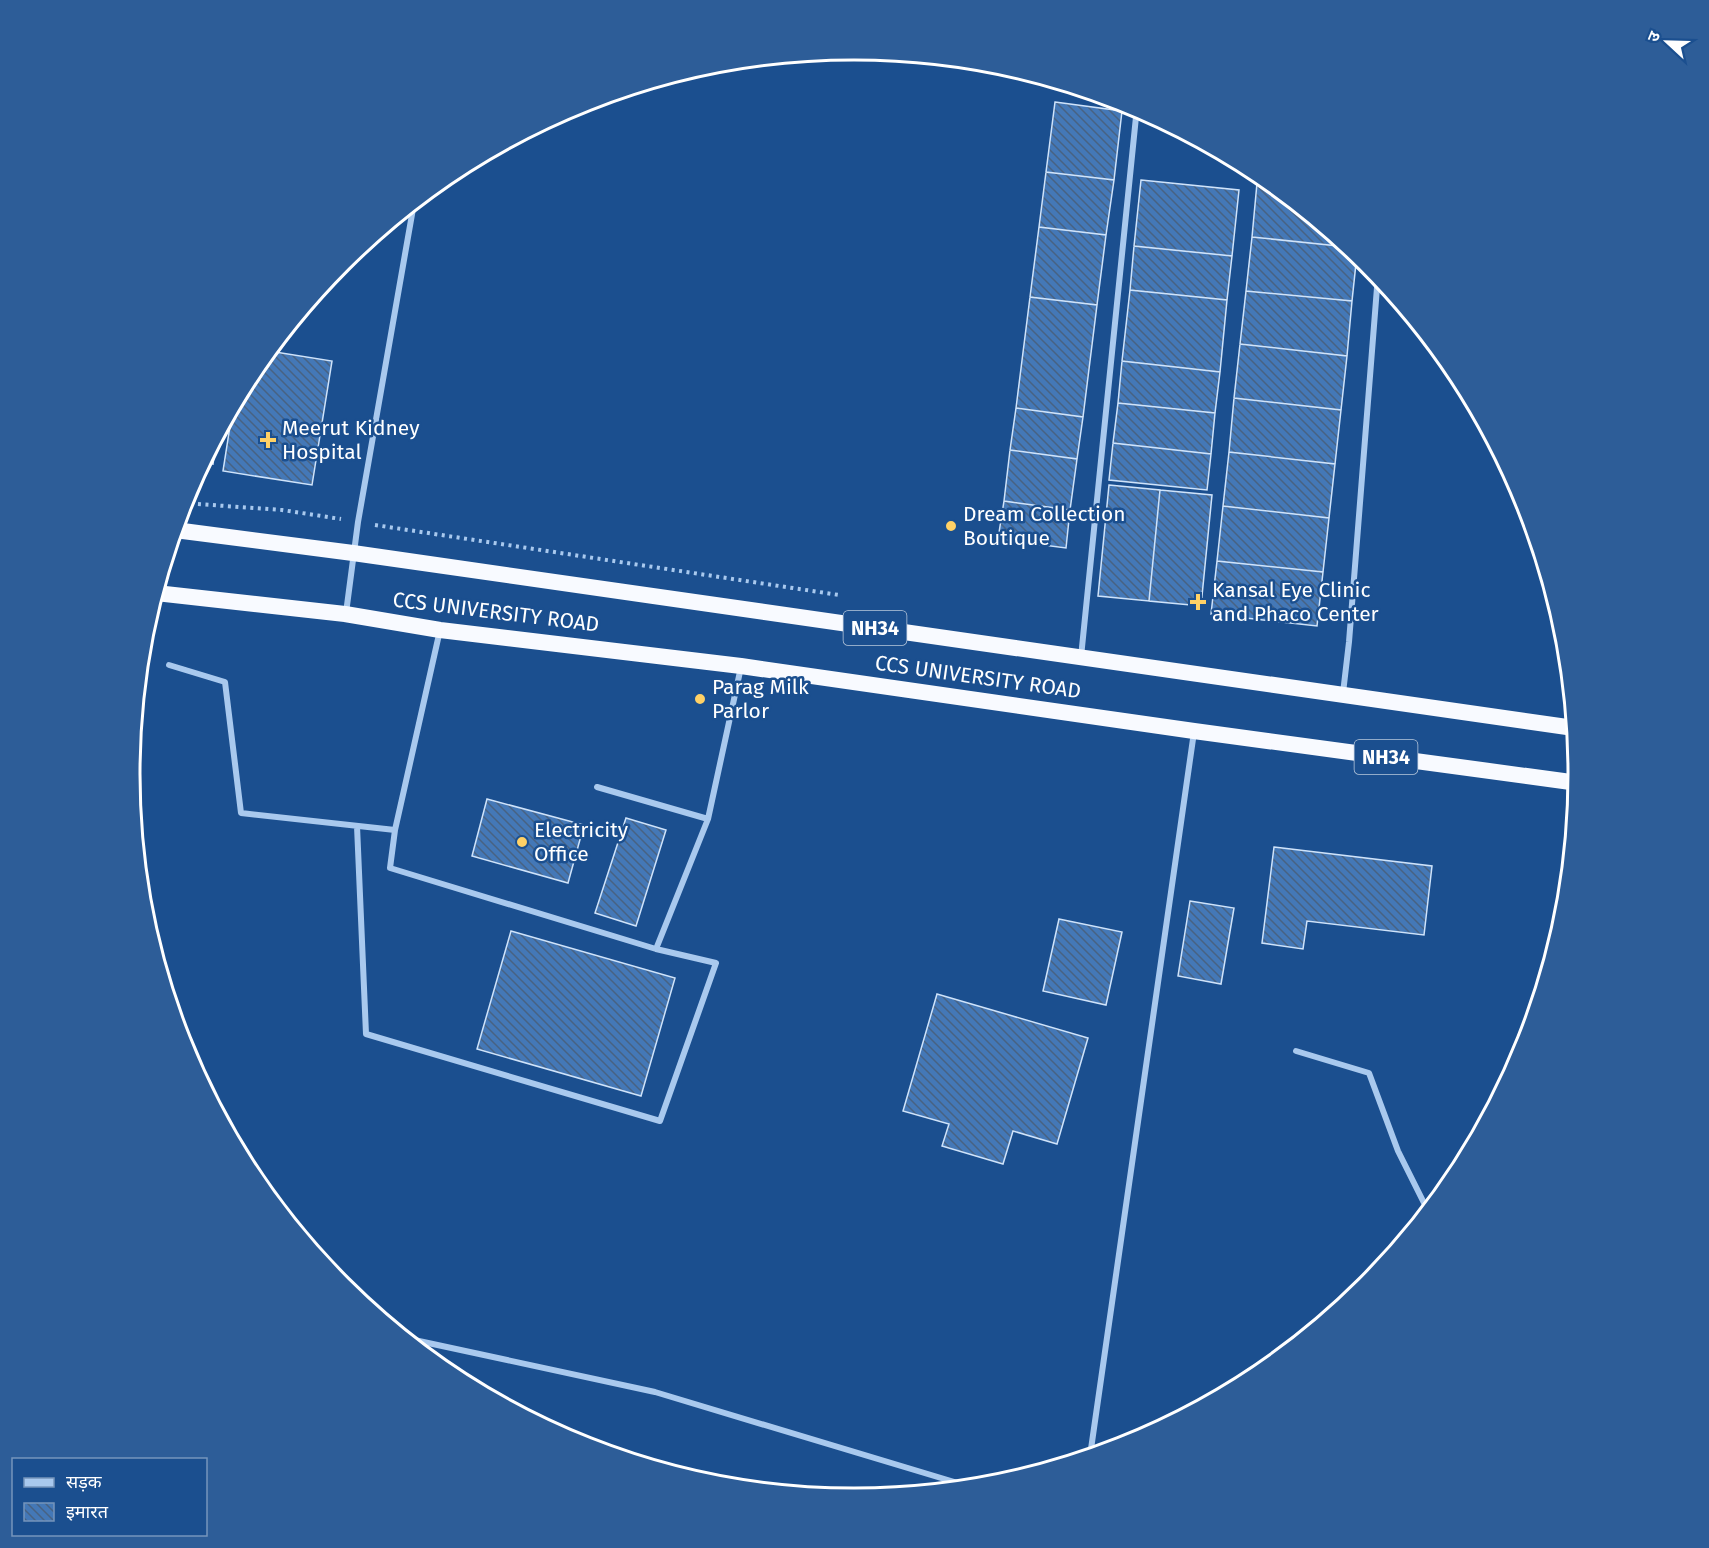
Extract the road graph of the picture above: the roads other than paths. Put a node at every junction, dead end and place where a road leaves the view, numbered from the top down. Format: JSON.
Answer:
{"nodes":[{"id":1,"x":1136,"y":118,"type":"edge"},
{"id":2,"x":412,"y":214,"type":"edge"},
{"id":3,"x":1377,"y":288,"type":"edge"},
{"id":4,"x":183,"y":531,"type":"edge"},
{"id":5,"x":353,"y":553,"type":"junction"},
{"id":6,"x":164,"y":594,"type":"edge"},
{"id":7,"x":345,"y":614,"type":"junction"},
{"id":8,"x":441,"y":630,"type":"junction"},
{"id":9,"x":1081,"y":658,"type":"junction"},
{"id":10,"x":169,"y":665,"type":"dead end"},
{"id":11,"x":741,"y":666,"type":"junction"},
{"id":12,"x":1343,"y":694,"type":"junction"},
{"id":13,"x":1567,"y":727,"type":"edge"},
{"id":14,"x":1194,"y":731,"type":"junction"},
{"id":15,"x":1568,"y":782,"type":"edge"},
{"id":16,"x":597,"y":787,"type":"dead end"},
{"id":17,"x":708,"y":819,"type":"junction"},
{"id":18,"x":357,"y":826,"type":"junction"},
{"id":19,"x":395,"y":830,"type":"junction"},
{"id":20,"x":656,"y":949,"type":"junction"},
{"id":21,"x":1296,"y":1051,"type":"dead end"},
{"id":22,"x":1425,"y":1204,"type":"edge"},
{"id":23,"x":422,"y":1342,"type":"edge"},
{"id":24,"x":1091,"y":1447,"type":"edge"},
{"id":25,"x":951,"y":1481,"type":"edge"}],
"edges":[{"from":1,"to":9,"type":"street"},
{"from":2,"to":5,"type":"street"},
{"from":3,"to":12,"type":"street"},
{"from":4,"to":5,"type":"highway","name":"CCS UNIVERSITY ROAD","number":"NH34"},
{"from":5,"to":7,"type":"street"},
{"from":5,"to":9,"type":"highway","name":"CCS UNIVERSITY ROAD","number":"NH34"},
{"from":6,"to":7,"type":"highway","name":"CCS UNIVERSITY ROAD","number":"NH34"},
{"from":7,"to":8,"type":"highway","name":"CCS UNIVERSITY ROAD","number":"NH34"},
{"from":8,"to":11,"type":"highway","name":"CCS UNIVERSITY ROAD","number":"NH34"},
{"from":8,"to":19,"type":"street"},
{"from":9,"to":12,"type":"highway","name":"CCS UNIVERSITY ROAD","number":"NH34"},
{"from":10,"to":18,"type":"street"},
{"from":11,"to":14,"type":"highway","name":"CCS UNIVERSITY ROAD","number":"NH34"},
{"from":11,"to":17,"type":"street"},
{"from":12,"to":13,"type":"highway","name":"CCS UNIVERSITY ROAD","number":"NH34"},
{"from":14,"to":15,"type":"highway","name":"CCS UNIVERSITY ROAD","number":"NH34"},
{"from":14,"to":24,"type":"street"},
{"from":16,"to":17,"type":"street"},
{"from":17,"to":20,"type":"street"},
{"from":18,"to":19,"type":"street"},
{"from":18,"to":20,"type":"street"},
{"from":19,"to":20,"type":"street"},
{"from":21,"to":22,"type":"street"},
{"from":23,"to":25,"type":"street"}]}
